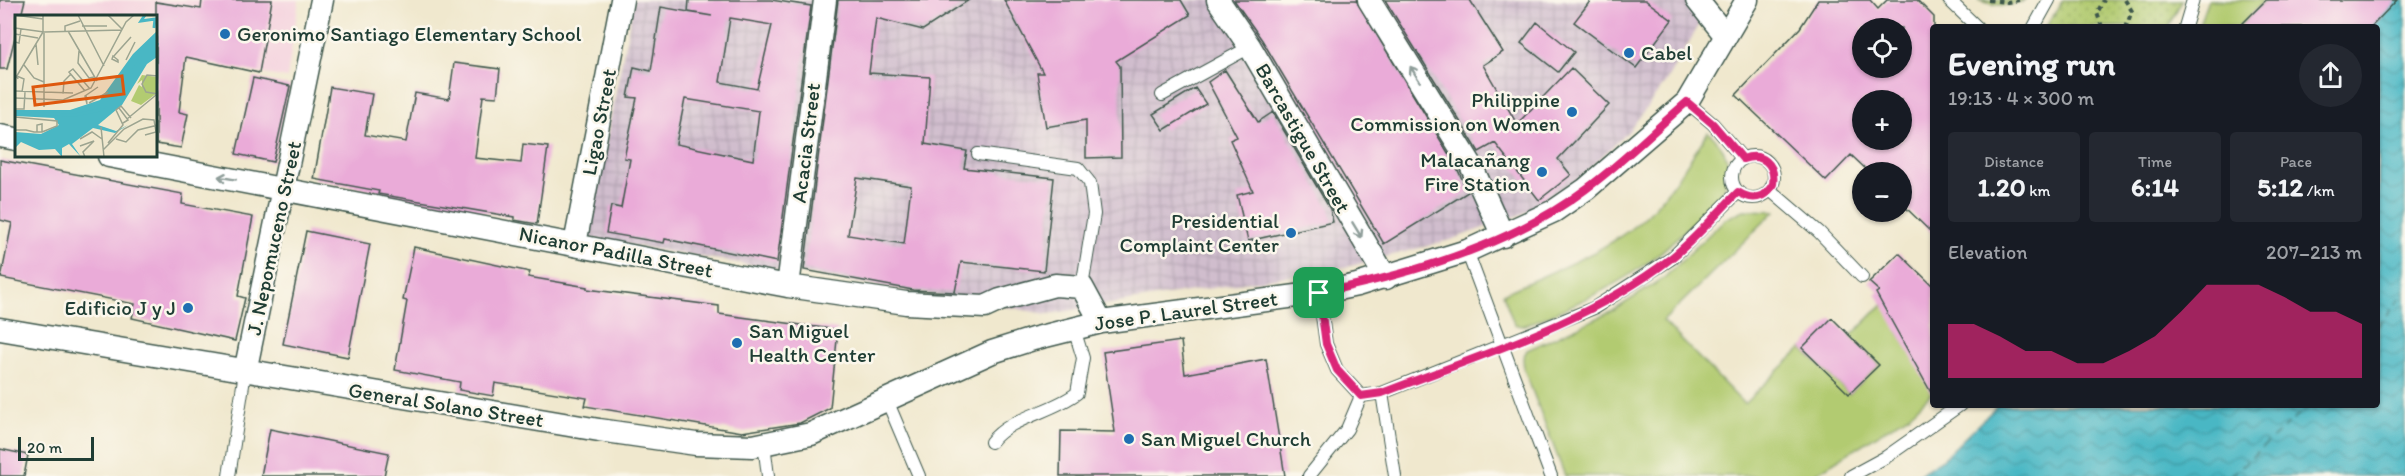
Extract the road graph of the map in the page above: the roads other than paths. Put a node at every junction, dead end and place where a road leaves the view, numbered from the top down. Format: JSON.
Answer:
{"nodes":[{"id":1,"x":322,"y":0,"type":"edge"},
{"id":2,"x":622,"y":0,"type":"edge"},
{"id":3,"x":825,"y":0,"type":"edge"},
{"id":4,"x":1218,"y":0,"type":"edge"},
{"id":5,"x":1369,"y":0,"type":"edge"},
{"id":6,"x":1697,"y":0,"type":"edge"},
{"id":7,"x":1748,"y":0,"type":"edge"},
{"id":8,"x":1948,"y":0,"type":"edge"},
{"id":9,"x":2049,"y":0,"type":"edge"},
{"id":10,"x":2193,"y":0,"type":"edge"},
{"id":11,"x":1974,"y":24,"type":"edge"},
{"id":12,"x":2036,"y":24,"type":"edge"},
{"id":13,"x":2186,"y":24,"type":"edge"},
{"id":14,"x":1725,"y":35,"type":"junction"},
{"id":15,"x":1250,"y":47,"type":"junction"},
{"id":16,"x":1162,"y":95,"type":"dead end"},
{"id":17,"x":1687,"y":102,"type":"junction"},
{"id":18,"x":0,"y":136,"type":"edge"},
{"id":19,"x":15,"y":139,"type":"edge"},
{"id":20,"x":978,"y":154,"type":"dead end"},
{"id":21,"x":120,"y":158,"type":"edge"},
{"id":22,"x":1743,"y":159,"type":"junction"},
{"id":23,"x":285,"y":189,"type":"junction"},
{"id":24,"x":1770,"y":190,"type":"junction"},
{"id":25,"x":1738,"y":192,"type":"junction"},
{"id":26,"x":1503,"y":236,"type":"junction"},
{"id":27,"x":575,"y":244,"type":"junction"},
{"id":28,"x":1467,"y":251,"type":"junction"},
{"id":29,"x":1386,"y":278,"type":"junction"},
{"id":30,"x":1862,"y":278,"type":"dead end"},
{"id":31,"x":788,"y":286,"type":"junction"},
{"id":32,"x":1082,"y":286,"type":"junction"},
{"id":33,"x":1319,"y":293,"type":"junction"},
{"id":34,"x":1101,"y":322,"type":"junction"},
{"id":35,"x":1074,"y":328,"type":"junction"},
{"id":36,"x":0,"y":329,"type":"edge"},
{"id":37,"x":1504,"y":346,"type":"junction"},
{"id":38,"x":245,"y":372,"type":"junction"},
{"id":39,"x":1382,"y":393,"type":"junction"},
{"id":40,"x":1361,"y":396,"type":"junction"},
{"id":41,"x":886,"y":398,"type":"junction"},
{"id":42,"x":1956,"y":408,"type":"edge"},
{"id":43,"x":991,"y":442,"type":"dead end"},
{"id":44,"x":764,"y":444,"type":"junction"},
{"id":45,"x":229,"y":476,"type":"edge"},
{"id":46,"x":768,"y":476,"type":"edge"},
{"id":47,"x":919,"y":476,"type":"edge"},
{"id":48,"x":1309,"y":476,"type":"edge"},
{"id":49,"x":1395,"y":476,"type":"edge"},
{"id":50,"x":1551,"y":476,"type":"edge"},
{"id":51,"x":1851,"y":476,"type":"edge"}],
"edges":[{"from":1,"to":23,"type":"street","name":"J. Nepomuceno Street"},
{"from":2,"to":27,"type":"street","name":"Ligao Street"},
{"from":3,"to":31,"type":"street","name":"Acacia Street"},
{"from":4,"to":15,"type":"street","name":"Barcastigue Street"},
{"from":26,"to":5,"type":"street","one_way":true},
{"from":6,"to":14,"type":"street"},
{"from":7,"to":14,"type":"street","name":"Jose P. Laurel Street"},
{"from":8,"to":11,"type":"lane"},
{"from":9,"to":12,"type":"lane"},
{"from":10,"to":13,"type":"lane"},
{"from":14,"to":17,"type":"street","name":"Jose P. Laurel Street"},
{"from":15,"to":16,"type":"lane"},
{"from":15,"to":29,"type":"street","name":"Barcastigue Street","one_way":true},
{"from":17,"to":22,"type":"lane"},
{"from":17,"to":26,"type":"street","name":"Jose P. Laurel Street"},
{"from":18,"to":19,"type":"street"},
{"from":20,"to":32,"type":"lane"},
{"from":23,"to":21,"type":"street","name":"Nicanor Padilla Street","one_way":true},
{"from":22,"to":24,"type":"lane"},
{"from":22,"to":25,"type":"lane"},
{"from":23,"to":27,"type":"street","name":"Nicanor Padilla Street"},
{"from":23,"to":38,"type":"street","name":"J. Nepomuceno Street"},
{"from":24,"to":25,"type":"lane"},
{"from":24,"to":30,"type":"lane"},
{"from":25,"to":37,"type":"lane"},
{"from":26,"to":28,"type":"street","name":"Jose P. Laurel Street"},
{"from":27,"to":31,"type":"street","name":"Nicanor Padilla Street"},
{"from":28,"to":29,"type":"street","name":"Jose P. Laurel Street"},
{"from":28,"to":37,"type":"lane"},
{"from":29,"to":33,"type":"street","name":"Jose P. Laurel Street"},
{"from":31,"to":32,"type":"street","name":"Nicanor Padilla Street"},
{"from":32,"to":34,"type":"street"},
{"from":33,"to":34,"type":"street","name":"Jose P. Laurel Street"},
{"from":33,"to":40,"type":"lane"},
{"from":34,"to":35,"type":"street","name":"Jose P. Laurel Street"},
{"from":35,"to":41,"type":"street","name":"Jose P. Laurel Street"},
{"from":35,"to":43,"type":"lane"},
{"from":36,"to":38,"type":"street","name":"General Solano Street"},
{"from":37,"to":39,"type":"lane"},
{"from":37,"to":50,"type":"lane"},
{"from":38,"to":44,"type":"street","name":"General Solano Street"},
{"from":38,"to":45,"type":"lane","name":"J. Nepomuceno Street"},
{"from":39,"to":40,"type":"lane"},
{"from":39,"to":49,"type":"lane"},
{"from":40,"to":48,"type":"lane"},
{"from":41,"to":44,"type":"street","name":"General Solano Street"},
{"from":41,"to":47,"type":"lane"},
{"from":42,"to":51,"type":"lane"},
{"from":44,"to":46,"type":"lane"}]}
